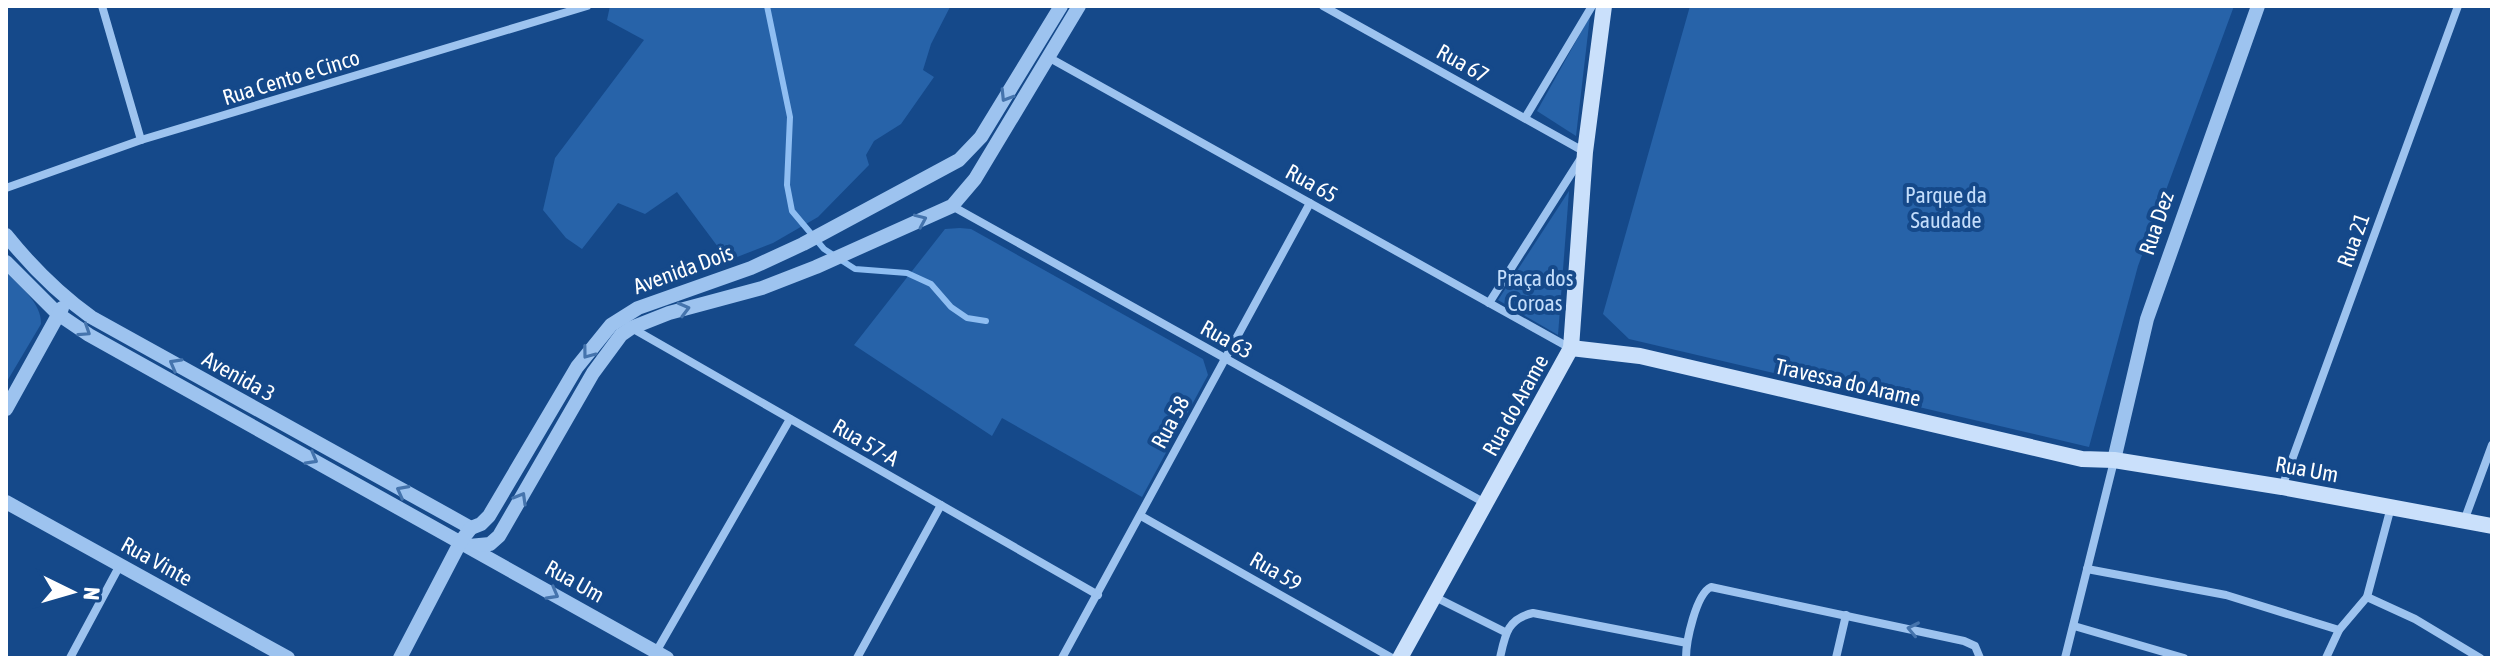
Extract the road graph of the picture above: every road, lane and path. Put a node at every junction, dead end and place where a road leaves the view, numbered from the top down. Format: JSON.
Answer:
{"nodes":[{"id":1,"x":102,"y":6,"type":"edge"},
{"id":2,"x":587,"y":6,"type":"edge"},
{"id":3,"x":1061,"y":6,"type":"edge"},
{"id":4,"x":1079,"y":6,"type":"edge"},
{"id":5,"x":1323,"y":6,"type":"edge"},
{"id":6,"x":1592,"y":6,"type":"edge"},
{"id":7,"x":1604,"y":6,"type":"edge"},
{"id":8,"x":2258,"y":6,"type":"edge"},
{"id":9,"x":2458,"y":6,"type":"edge"},
{"id":10,"x":1041,"y":53,"type":"junction"},
{"id":11,"x":1525,"y":118,"type":"junction"},
{"id":12,"x":141,"y":140,"type":"junction"},
{"id":13,"x":1585,"y":152,"type":"junction"},
{"id":14,"x":6,"y":188,"type":"edge"},
{"id":15,"x":1310,"y":203,"type":"junction"},
{"id":16,"x":952,"y":206,"type":"junction"},
{"id":17,"x":8,"y":241,"type":"edge"},
{"id":18,"x":6,"y":262,"type":"edge"},
{"id":19,"x":68,"y":300,"type":"junction"},
{"id":20,"x":1489,"y":303,"type":"junction"},
{"id":21,"x":58,"y":314,"type":"junction"},
{"id":22,"x":625,"y":323,"type":"junction"},
{"id":23,"x":1571,"y":348,"type":"junction"},
{"id":24,"x":1224,"y":359,"type":"junction"},
{"id":25,"x":6,"y":409,"type":"edge"},
{"id":26,"x":790,"y":419,"type":"junction"},
{"id":27,"x":2492,"y":445,"type":"edge"},
{"id":28,"x":2114,"y":460,"type":"junction"},
{"id":29,"x":2282,"y":487,"type":"junction"},
{"id":30,"x":6,"y":502,"type":"edge"},
{"id":31,"x":1485,"y":503,"type":"junction"},
{"id":32,"x":941,"y":505,"type":"junction"},
{"id":33,"x":2391,"y":506,"type":"junction"},
{"id":34,"x":1141,"y":516,"type":"junction"},
{"id":35,"x":2464,"y":521,"type":"junction"},
{"id":36,"x":2492,"y":526,"type":"edge"},
{"id":37,"x":471,"y":528,"type":"junction"},
{"id":38,"x":465,"y":544,"type":"junction"},
{"id":39,"x":120,"y":565,"type":"junction"},
{"id":40,"x":2087,"y":569,"type":"junction"},
{"id":41,"x":1098,"y":595,"type":"junction"},
{"id":42,"x":1434,"y":596,"type":"junction"},
{"id":43,"x":2367,"y":597,"type":"junction"},
{"id":44,"x":1846,"y":615,"type":"junction"},
{"id":45,"x":2074,"y":626,"type":"junction"},
{"id":46,"x":2339,"y":630,"type":"junction"},
{"id":47,"x":1505,"y":632,"type":"junction"},
{"id":48,"x":1687,"y":643,"type":"junction"},
{"id":49,"x":662,"y":655,"type":"edge"},
{"id":50,"x":70,"y":658,"type":"edge"},
{"id":51,"x":288,"y":658,"type":"edge"},
{"id":52,"x":400,"y":658,"type":"edge"},
{"id":53,"x":857,"y":658,"type":"edge"},
{"id":54,"x":1062,"y":658,"type":"edge"},
{"id":55,"x":1392,"y":658,"type":"edge"},
{"id":56,"x":1400,"y":658,"type":"edge"},
{"id":57,"x":1500,"y":658,"type":"edge"},
{"id":58,"x":1686,"y":658,"type":"edge"},
{"id":59,"x":1836,"y":658,"type":"edge"},
{"id":60,"x":1980,"y":658,"type":"edge"},
{"id":61,"x":2065,"y":658,"type":"edge"},
{"id":62,"x":2184,"y":658,"type":"edge"},
{"id":63,"x":2326,"y":658,"type":"edge"},
{"id":64,"x":2480,"y":658,"type":"edge"}],
"edges":[{"from":1,"to":12,"type":"street"},
{"from":2,"to":12,"type":"street","name":"Rua Cento e Cinco"},
{"from":3,"to":10,"type":"street","name":"Avenida Dois"},
{"from":4,"to":10,"type":"street","name":"Avenida Dois"},
{"from":5,"to":11,"type":"street","name":"Rua 67"},
{"from":6,"to":11,"type":"street"},
{"from":7,"to":13,"type":"main road","name":"Rua do Arame"},
{"from":8,"to":28,"type":"street","name":"Rua Dez"},
{"from":9,"to":29,"type":"street","name":"Rua 21"},
{"from":10,"to":15,"type":"street","name":"Rua 65"},
{"from":10,"to":16,"type":"street","name":"Avenida Dois"},
{"from":10,"to":22,"type":"street","name":"Avenida Dois","one_way":true},
{"from":11,"to":13,"type":"street","name":"Rua 67"},
{"from":12,"to":14,"type":"street","name":"Rua Cento e Cinco"},
{"from":13,"to":20,"type":"street"},
{"from":13,"to":23,"type":"main road","name":"Rua do Arame"},
{"from":15,"to":20,"type":"street","name":"Rua 65"},
{"from":15,"to":24,"type":"street","name":"Rua 58"},
{"from":22,"to":16,"type":"street","name":"Avenida Dois","one_way":true},
{"from":16,"to":24,"type":"street","name":"Rua 63"},
{"from":17,"to":19,"type":"street","name":"Avenida 3"},
{"from":18,"to":21,"type":"street","name":"Avenida 3"},
{"from":19,"to":21,"type":"street"},
{"from":37,"to":19,"type":"street","name":"Avenida 3","one_way":true},
{"from":20,"to":23,"type":"street","name":"Rua 65"},
{"from":21,"to":25,"type":"street"},
{"from":21,"to":38,"type":"street","name":"Avenida 3","one_way":true},
{"from":22,"to":26,"type":"street","name":"Rua 57-A"},
{"from":22,"to":37,"type":"street","name":"Avenida Dois","one_way":true},
{"from":38,"to":22,"type":"street","name":"Avenida Dois","one_way":true},
{"from":23,"to":28,"type":"main road","name":"Travessa do Arame"},
{"from":23,"to":31,"type":"main road","name":"Rua do Arame"},
{"from":24,"to":31,"type":"street","name":"Rua 63"},
{"from":24,"to":34,"type":"street","name":"Rua 58"},
{"from":26,"to":32,"type":"street","name":"Rua 57-A"},
{"from":26,"to":49,"type":"street"},
{"from":27,"to":35,"type":"street"},
{"from":28,"to":29,"type":"main road","name":"Rua Um"},
{"from":28,"to":40,"type":"street"},
{"from":29,"to":33,"type":"main road","name":"Rua Um"},
{"from":30,"to":39,"type":"street","name":"Rua Vinte"},
{"from":31,"to":42,"type":"main road","name":"Rua do Arame"},
{"from":32,"to":41,"type":"street","name":"Rua 57-A"},
{"from":32,"to":53,"type":"street"},
{"from":33,"to":35,"type":"main road","name":"Rua Um"},
{"from":33,"to":43,"type":"street"},
{"from":34,"to":41,"type":"street","name":"Rua 58"},
{"from":34,"to":55,"type":"street","name":"Rua 59"},
{"from":35,"to":36,"type":"main road","name":"Rua Um"},
{"from":37,"to":38,"type":"street","name":"Avenida Dois"},
{"from":38,"to":49,"type":"street","name":"Rua Um","one_way":true},
{"from":38,"to":52,"type":"street","name":"Avenida Dois"},
{"from":39,"to":50,"type":"street"},
{"from":39,"to":51,"type":"street","name":"Rua Vinte"},
{"from":40,"to":45,"type":"street"},
{"from":40,"to":46,"type":"street"},
{"from":41,"to":54,"type":"street","name":"Rua 58"},
{"from":42,"to":47,"type":"street"},
{"from":42,"to":56,"type":"main road","name":"Rua do Arame"},
{"from":43,"to":46,"type":"street"},
{"from":43,"to":64,"type":"street"},
{"from":44,"to":48,"type":"street"},
{"from":44,"to":59,"type":"street"},
{"from":60,"to":44,"type":"street","one_way":true},
{"from":45,"to":61,"type":"street"},
{"from":45,"to":62,"type":"street"},
{"from":46,"to":63,"type":"street"},
{"from":47,"to":48,"type":"street"},
{"from":47,"to":57,"type":"street"},
{"from":48,"to":58,"type":"street"}]}
